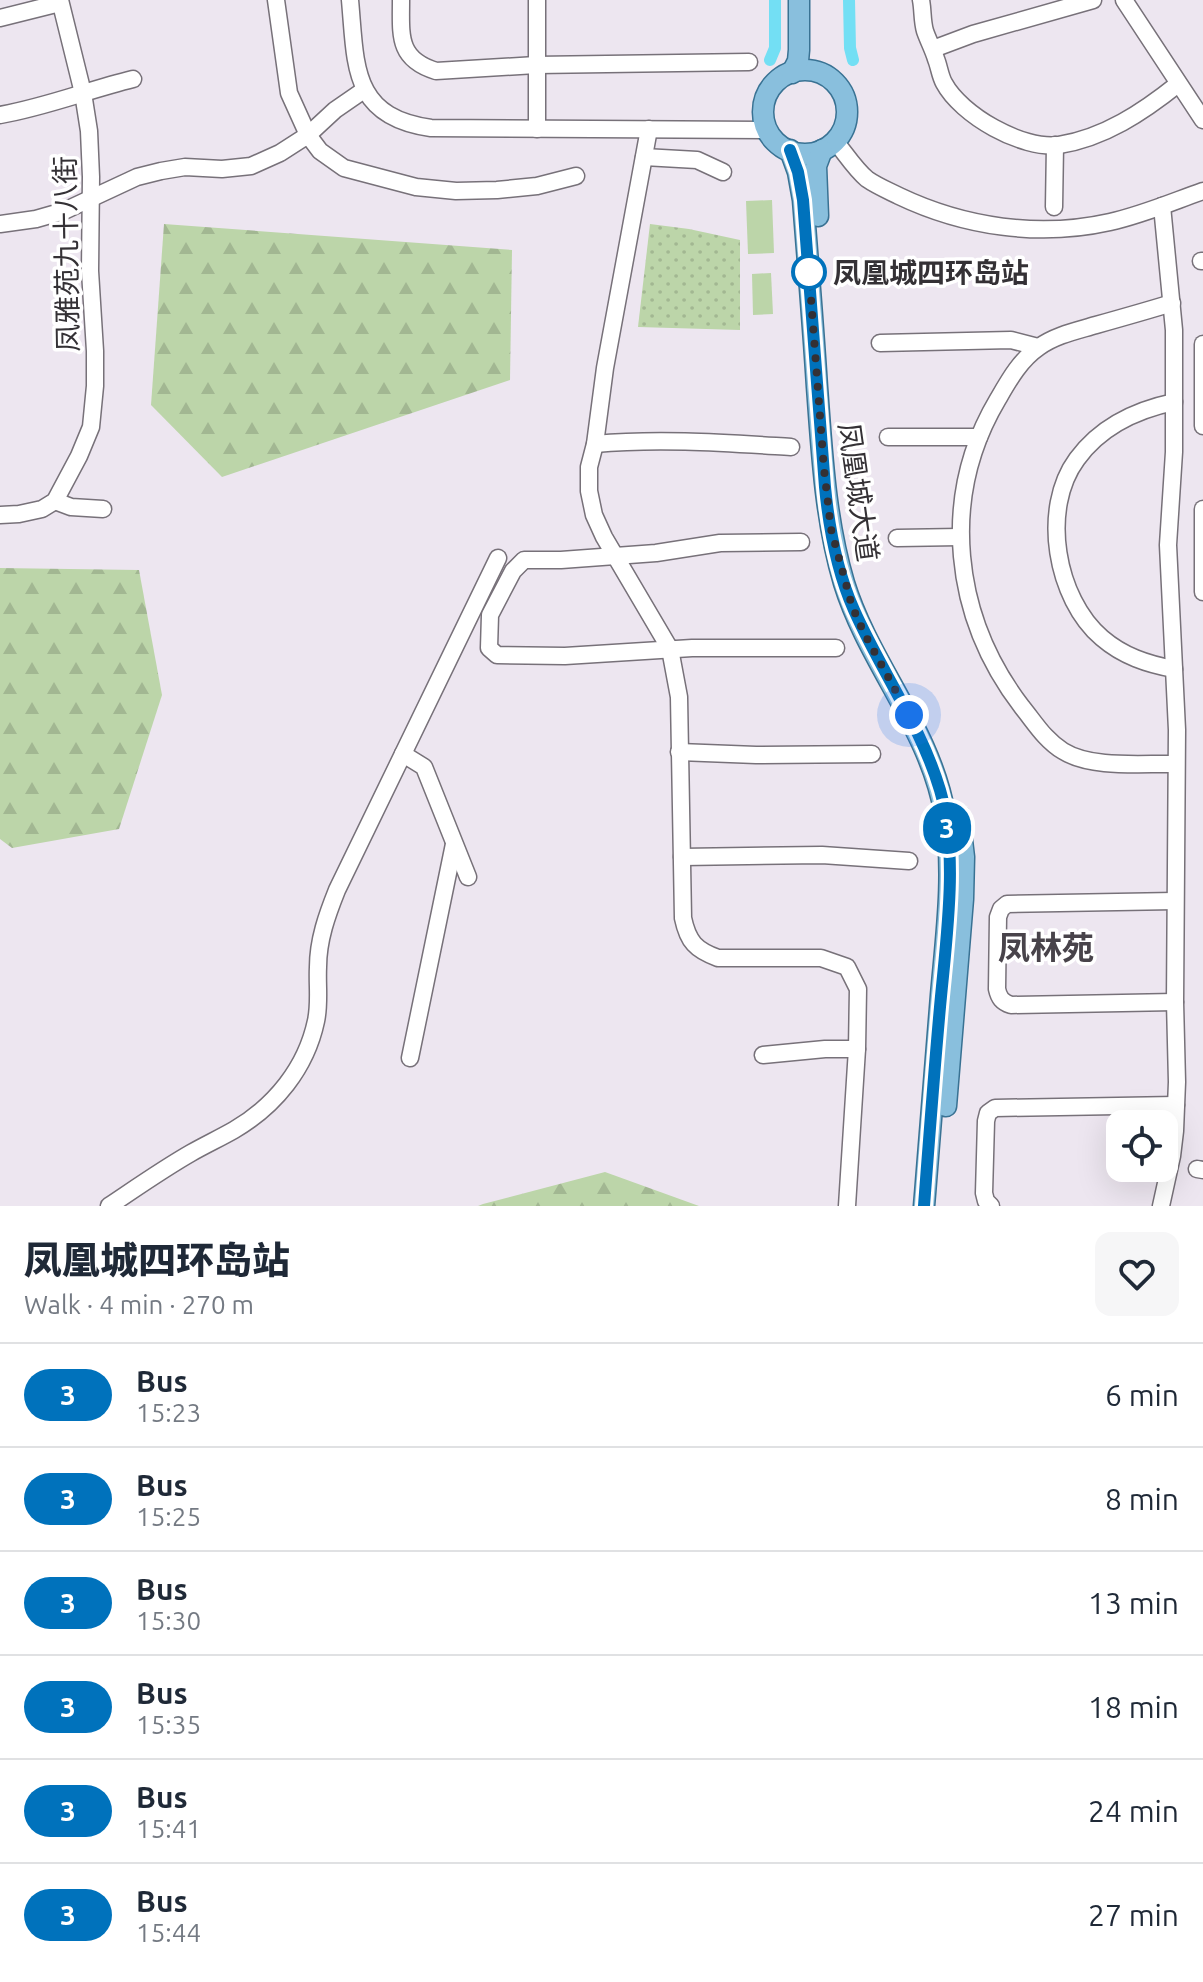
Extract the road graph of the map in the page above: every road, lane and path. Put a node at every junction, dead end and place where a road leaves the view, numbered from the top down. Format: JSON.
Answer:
{"nodes":[{"id":1,"x":276,"y":0,"type":"edge"},
{"id":2,"x":350,"y":0,"type":"edge"},
{"id":3,"x":401,"y":0,"type":"edge"},
{"id":4,"x":537,"y":0,"type":"edge"},
{"id":5,"x":799,"y":0,"type":"edge"},
{"id":6,"x":812,"y":0,"type":"edge"},
{"id":7,"x":921,"y":0,"type":"edge"},
{"id":8,"x":1093,"y":0,"type":"edge"},
{"id":9,"x":1124,"y":0,"type":"edge"},
{"id":10,"x":60,"y":1,"type":"edge"},
{"id":11,"x":0,"y":18,"type":"edge"},
{"id":12,"x":933,"y":49,"type":"junction"},
{"id":13,"x":749,"y":62,"type":"dead end"},
{"id":14,"x":536,"y":65,"type":"junction"},
{"id":15,"x":819,"y":72,"type":"junction"},
{"id":16,"x":792,"y":73,"type":"junction"},
{"id":17,"x":133,"y":79,"type":"dead end"},
{"id":18,"x":1178,"y":84,"type":"junction"},
{"id":19,"x":364,"y":90,"type":"junction"},
{"id":20,"x":83,"y":93,"type":"junction"},
{"id":21,"x":0,"y":115,"type":"edge"},
{"id":22,"x":1203,"y":120,"type":"edge"},
{"id":23,"x":537,"y":129,"type":"junction"},
{"id":24,"x":649,"y":129,"type":"junction"},
{"id":25,"x":767,"y":130,"type":"junction"},
{"id":26,"x":308,"y":135,"type":"junction"},
{"id":27,"x":829,"y":145,"type":"junction"},
{"id":28,"x":1055,"y":145,"type":"junction"},
{"id":29,"x":790,"y":150,"type":"junction"},
{"id":30,"x":644,"y":157,"type":"junction"},
{"id":31,"x":723,"y":172,"type":"dead end"},
{"id":32,"x":576,"y":176,"type":"dead end"},
{"id":33,"x":1203,"y":191,"type":"edge"},
{"id":34,"x":91,"y":199,"type":"junction"},
{"id":35,"x":1162,"y":206,"type":"junction"},
{"id":36,"x":1054,"y":207,"type":"dead end"},
{"id":37,"x":0,"y":224,"type":"edge"},
{"id":38,"x":1172,"y":303,"type":"junction"},
{"id":39,"x":880,"y":343,"type":"dead end"},
{"id":40,"x":1203,"y":344,"type":"edge"},
{"id":41,"x":1038,"y":347,"type":"junction"},
{"id":42,"x":1202,"y":385,"type":"edge"},
{"id":43,"x":1174,"y":402,"type":"junction"},
{"id":44,"x":1203,"y":426,"type":"edge"},
{"id":45,"x":888,"y":437,"type":"dead end"},
{"id":46,"x":979,"y":437,"type":"junction"},
{"id":47,"x":595,"y":444,"type":"junction"},
{"id":48,"x":791,"y":447,"type":"dead end"},
{"id":49,"x":55,"y":501,"type":"junction"},
{"id":50,"x":103,"y":509,"type":"dead end"},
{"id":51,"x":1203,"y":509,"type":"edge"},
{"id":52,"x":0,"y":515,"type":"edge"},
{"id":53,"x":960,"y":537,"type":"junction"},
{"id":54,"x":897,"y":538,"type":"dead end"},
{"id":55,"x":801,"y":542,"type":"dead end"},
{"id":56,"x":1203,"y":550,"type":"edge"},
{"id":57,"x":616,"y":556,"type":"junction"},
{"id":58,"x":498,"y":558,"type":"dead end"},
{"id":59,"x":1203,"y":592,"type":"edge"},
{"id":60,"x":836,"y":648,"type":"dead end"},
{"id":61,"x":670,"y":649,"type":"junction"},
{"id":62,"x":1174,"y":669,"type":"junction"},
{"id":63,"x":679,"y":752,"type":"junction"},
{"id":64,"x":403,"y":754,"type":"junction"},
{"id":65,"x":872,"y":754,"type":"dead end"},
{"id":66,"x":1176,"y":764,"type":"junction"},
{"id":67,"x":454,"y":844,"type":"junction"},
{"id":68,"x":682,"y":857,"type":"junction"},
{"id":69,"x":909,"y":861,"type":"dead end"},
{"id":70,"x":468,"y":877,"type":"dead end"},
{"id":71,"x":1175,"y":901,"type":"junction"},
{"id":72,"x":1175,"y":1002,"type":"junction"},
{"id":73,"x":857,"y":1049,"type":"junction"},
{"id":74,"x":763,"y":1055,"type":"dead end"},
{"id":75,"x":410,"y":1058,"type":"dead end"},
{"id":76,"x":1176,"y":1105,"type":"junction"},
{"id":77,"x":109,"y":1206,"type":"edge"},
{"id":78,"x":847,"y":1206,"type":"edge"},
{"id":79,"x":924,"y":1206,"type":"edge"},
{"id":80,"x":938,"y":1206,"type":"edge"},
{"id":81,"x":991,"y":1206,"type":"edge"},
{"id":82,"x":1161,"y":1206,"type":"edge"}],
"edges":[{"from":1,"to":26,"type":"street"},
{"from":2,"to":19,"type":"street"},
{"from":3,"to":14,"type":"street"},
{"from":4,"to":14,"type":"street"},
{"from":5,"to":16,"type":"main road"},
{"from":6,"to":15,"type":"main road"},
{"from":7,"to":12,"type":"street"},
{"from":8,"to":12,"type":"street"},
{"from":9,"to":18,"type":"street"},
{"from":10,"to":11,"type":"street"},
{"from":10,"to":20,"type":"street","name":"凤雅苑九十八街"},
{"from":12,"to":28,"type":"street"},
{"from":13,"to":14,"type":"street"},
{"from":14,"to":23,"type":"street"},
{"from":15,"to":16,"type":"main road"},
{"from":15,"to":27,"type":"main road"},
{"from":16,"to":25,"type":"main road"},
{"from":17,"to":20,"type":"street"},
{"from":18,"to":22,"type":"street"},
{"from":18,"to":28,"type":"street"},
{"from":19,"to":23,"type":"street"},
{"from":19,"to":26,"type":"street"},
{"from":20,"to":21,"type":"street"},
{"from":20,"to":34,"type":"street","name":"凤雅苑九十八街"},
{"from":23,"to":24,"type":"street"},
{"from":24,"to":25,"type":"street"},
{"from":24,"to":30,"type":"street"},
{"from":25,"to":29,"type":"main road"},
{"from":26,"to":32,"type":"street"},
{"from":26,"to":34,"type":"street"},
{"from":27,"to":29,"type":"main road"},
{"from":27,"to":35,"type":"street"},
{"from":27,"to":80,"type":"main road","name":"凤凰城大道"},
{"from":28,"to":36,"type":"street"},
{"from":29,"to":79,"type":"main road","name":"凤凰城大道"},
{"from":30,"to":31,"type":"street"},
{"from":30,"to":47,"type":"street"},
{"from":33,"to":35,"type":"street"},
{"from":34,"to":37,"type":"street"},
{"from":34,"to":49,"type":"street","name":"凤雅苑九十八街"},
{"from":35,"to":38,"type":"street"},
{"from":38,"to":41,"type":"street"},
{"from":38,"to":43,"type":"street"},
{"from":39,"to":41,"type":"street"},
{"from":40,"to":42,"type":"street"},
{"from":41,"to":46,"type":"street"},
{"from":42,"to":44,"type":"street"},
{"from":43,"to":62,"type":"street"},
{"from":43,"to":62,"type":"street"},
{"from":45,"to":46,"type":"street"},
{"from":46,"to":53,"type":"street"},
{"from":47,"to":48,"type":"street"},
{"from":47,"to":57,"type":"street"},
{"from":49,"to":50,"type":"street"},
{"from":49,"to":52,"type":"street"},
{"from":51,"to":56,"type":"street"},
{"from":53,"to":54,"type":"street"},
{"from":53,"to":66,"type":"street"},
{"from":55,"to":57,"type":"street"},
{"from":56,"to":59,"type":"street"},
{"from":57,"to":61,"type":"street"},
{"from":57,"to":61,"type":"street"},
{"from":58,"to":64,"type":"street"},
{"from":60,"to":61,"type":"street"},
{"from":61,"to":63,"type":"street"},
{"from":62,"to":66,"type":"street"},
{"from":63,"to":65,"type":"street"},
{"from":63,"to":68,"type":"street"},
{"from":64,"to":67,"type":"street"},
{"from":64,"to":77,"type":"street"},
{"from":66,"to":71,"type":"street"},
{"from":67,"to":70,"type":"street"},
{"from":67,"to":75,"type":"street"},
{"from":68,"to":69,"type":"street"},
{"from":68,"to":73,"type":"street"},
{"from":71,"to":72,"type":"street"},
{"from":71,"to":72,"type":"street"},
{"from":72,"to":76,"type":"street"},
{"from":73,"to":74,"type":"street"},
{"from":73,"to":78,"type":"street"},
{"from":76,"to":81,"type":"street"},
{"from":76,"to":82,"type":"street"}]}
